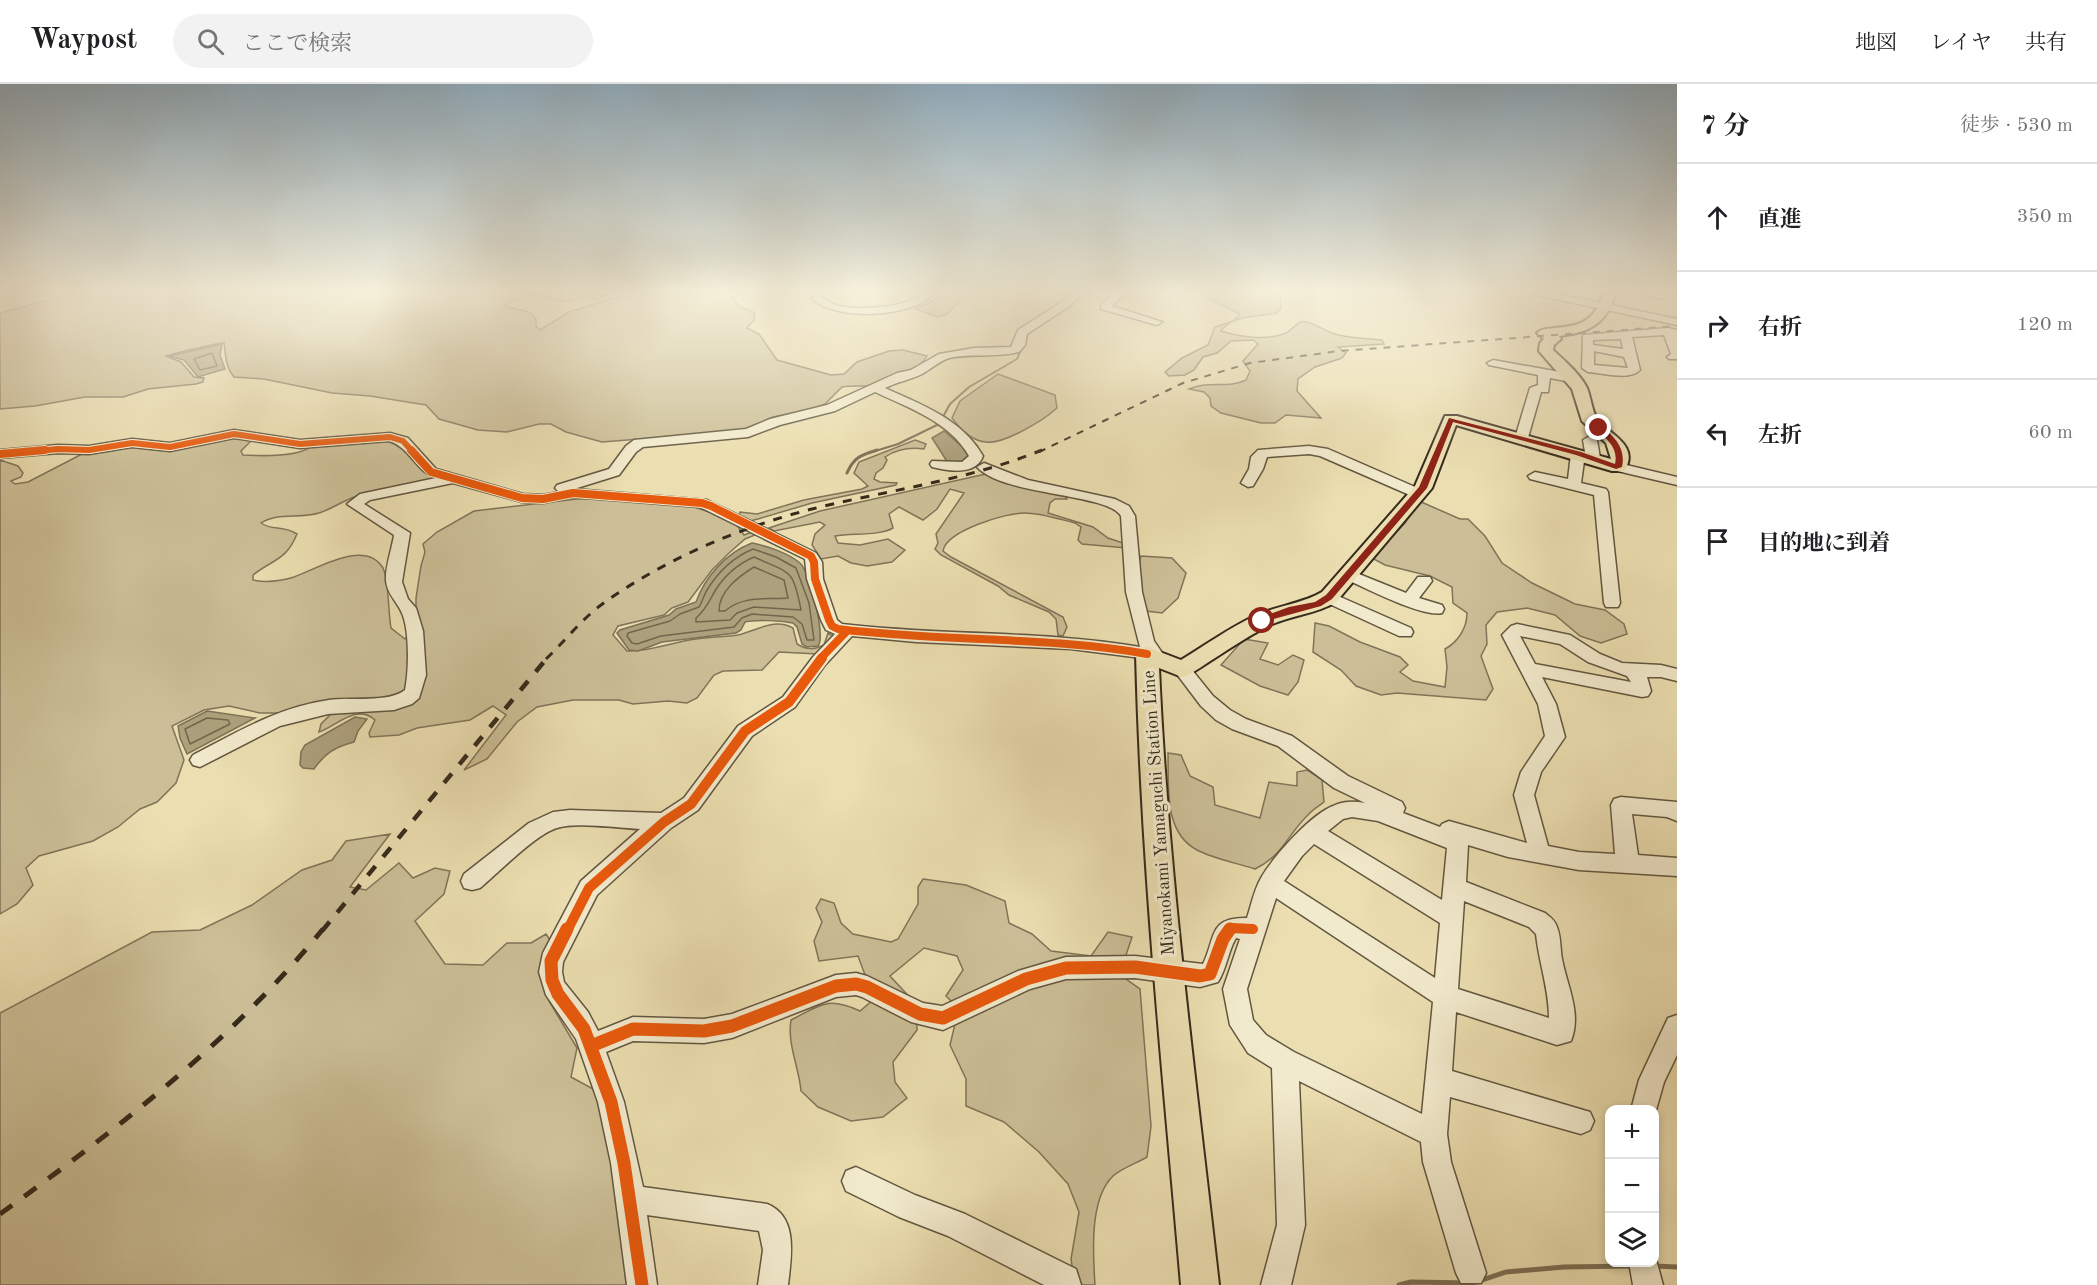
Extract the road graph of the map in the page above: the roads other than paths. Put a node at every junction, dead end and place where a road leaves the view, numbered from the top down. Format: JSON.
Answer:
{"nodes":[{"id":1,"x":1017,"y":348,"type":"edge"},
{"id":2,"x":1546,"y":348,"type":"edge"},
{"id":3,"x":1588,"y":348,"type":"edge"},
{"id":4,"x":1594,"y":348,"type":"edge"},
{"id":5,"x":1628,"y":348,"type":"edge"},
{"id":6,"x":1675,"y":348,"type":"edge"},
{"id":7,"x":1629,"y":354,"type":"junction"},
{"id":8,"x":1673,"y":357,"type":"dead end"},
{"id":9,"x":1493,"y":363,"type":"dead end"},
{"id":10,"x":1544,"y":374,"type":"junction"},
{"id":11,"x":1570,"y":378,"type":"junction"},
{"id":12,"x":876,"y":388,"type":"junction"},
{"id":13,"x":1522,"y":438,"type":"junction"},
{"id":14,"x":1594,"y":441,"type":"junction"},
{"id":15,"x":0,"y":454,"type":"edge"},
{"id":16,"x":937,"y":464,"type":"dead end"},
{"id":17,"x":976,"y":464,"type":"junction"},
{"id":18,"x":1618,"y":467,"type":"junction"},
{"id":19,"x":1535,"y":476,"type":"dead end"},
{"id":20,"x":451,"y":479,"type":"junction"},
{"id":21,"x":1677,"y":481,"type":"edge"},
{"id":22,"x":1248,"y":483,"type":"dead end"},
{"id":23,"x":1574,"y":485,"type":"junction"},
{"id":24,"x":1417,"y":493,"type":"junction"},
{"id":25,"x":529,"y":499,"type":"junction"},
{"id":26,"x":1349,"y":575,"type":"junction"},
{"id":27,"x":1424,"y":581,"type":"dead end"},
{"id":28,"x":1329,"y":597,"type":"junction"},
{"id":29,"x":1409,"y":600,"type":"junction"},
{"id":30,"x":1612,"y":603,"type":"dead end"},
{"id":31,"x":1436,"y":609,"type":"dead end"},
{"id":32,"x":847,"y":631,"type":"junction"},
{"id":33,"x":1405,"y":632,"type":"dead end"},
{"id":34,"x":1152,"y":656,"type":"junction"},
{"id":35,"x":1182,"y":669,"type":"junction"},
{"id":36,"x":1531,"y":669,"type":"junction"},
{"id":37,"x":1632,"y":671,"type":"junction"},
{"id":38,"x":1677,"y":675,"type":"edge"},
{"id":39,"x":200,"y":760,"type":"dead end"},
{"id":40,"x":1677,"y":813,"type":"edge"},
{"id":41,"x":664,"y":822,"type":"junction"},
{"id":42,"x":1312,"y":832,"type":"junction"},
{"id":43,"x":1460,"y":839,"type":"junction"},
{"id":44,"x":1538,"y":854,"type":"junction"},
{"id":45,"x":1631,"y":863,"type":"junction"},
{"id":46,"x":1677,"y":867,"type":"edge"},
{"id":47,"x":471,"y":881,"type":"dead end"},
{"id":48,"x":1269,"y":884,"type":"junction"},
{"id":49,"x":1456,"y":888,"type":"junction"},
{"id":50,"x":1453,"y":919,"type":"junction"},
{"id":51,"x":1253,"y":929,"type":"junction"},
{"id":52,"x":1169,"y":971,"type":"junction"},
{"id":53,"x":1445,"y":996,"type":"junction"},
{"id":54,"x":1677,"y":1027,"type":"edge"},
{"id":55,"x":591,"y":1046,"type":"junction"},
{"id":56,"x":1285,"y":1061,"type":"junction"},
{"id":57,"x":1440,"y":1079,"type":"junction"},
{"id":58,"x":1645,"y":1105,"type":"edge"},
{"id":59,"x":1581,"y":1121,"type":"dead end"},
{"id":60,"x":1434,"y":1134,"type":"junction"},
{"id":61,"x":856,"y":1181,"type":"dead end"},
{"id":62,"x":632,"y":1203,"type":"junction"},
{"id":63,"x":1645,"y":1267,"type":"edge"},
{"id":64,"x":1471,"y":1273,"type":"dead end"},
{"id":65,"x":642,"y":1285,"type":"edge"},
{"id":66,"x":772,"y":1285,"type":"edge"},
{"id":67,"x":1066,"y":1285,"type":"edge"},
{"id":68,"x":1200,"y":1285,"type":"edge"},
{"id":69,"x":1276,"y":1285,"type":"edge"},
{"id":70,"x":1648,"y":1285,"type":"edge"}],
"edges":[{"from":1,"to":12,"type":"street"},
{"from":2,"to":11,"type":"main road"},
{"from":3,"to":7,"type":"street"},
{"from":4,"to":7,"type":"street"},
{"from":5,"to":7,"type":"street"},
{"from":6,"to":8,"type":"street"},
{"from":9,"to":10,"type":"street"},
{"from":10,"to":11,"type":"street"},
{"from":10,"to":13,"type":"street"},
{"from":11,"to":14,"type":"main road"},
{"from":12,"to":17,"type":"street"},
{"from":12,"to":25,"type":"street"},
{"from":13,"to":14,"type":"main road","name":"Miyanokami Yamaguchi Station Line"},
{"from":13,"to":24,"type":"main road","name":"Miyanokami Yamaguchi Station Line"},
{"from":14,"to":18,"type":"main road","name":"Miyanokami Yamaguchi Station Line"},
{"from":14,"to":18,"type":"main road"},
{"from":14,"to":23,"type":"street"},
{"from":15,"to":20,"type":"street"},
{"from":16,"to":17,"type":"street"},
{"from":17,"to":34,"type":"street"},
{"from":18,"to":21,"type":"street"},
{"from":19,"to":23,"type":"street"},
{"from":20,"to":25,"type":"street"},
{"from":20,"to":39,"type":"street"},
{"from":22,"to":24,"type":"street"},
{"from":23,"to":30,"type":"street"},
{"from":24,"to":26,"type":"main road","name":"Miyanokami Yamaguchi Station Line"},
{"from":25,"to":32,"type":"street"},
{"from":26,"to":28,"type":"main road","name":"Miyanokami Yamaguchi Station Line"},
{"from":26,"to":29,"type":"street"},
{"from":27,"to":29,"type":"street"},
{"from":28,"to":33,"type":"street"},
{"from":28,"to":35,"type":"main road","name":"Miyanokami Yamaguchi Station Line"},
{"from":29,"to":31,"type":"street"},
{"from":32,"to":34,"type":"street"},
{"from":32,"to":41,"type":"street"},
{"from":34,"to":35,"type":"main road","name":"Miyanokami Yamaguchi Station Line"},
{"from":34,"to":52,"type":"main road","name":"Miyanokami Yamaguchi Station Line"},
{"from":35,"to":43,"type":"street"},
{"from":36,"to":37,"type":"street"},
{"from":36,"to":37,"type":"street"},
{"from":36,"to":44,"type":"street"},
{"from":37,"to":38,"type":"street"},
{"from":40,"to":45,"type":"street"},
{"from":41,"to":47,"type":"street"},
{"from":41,"to":55,"type":"street"},
{"from":42,"to":43,"type":"street"},
{"from":42,"to":48,"type":"street"},
{"from":42,"to":50,"type":"street"},
{"from":43,"to":44,"type":"street"},
{"from":43,"to":49,"type":"street"},
{"from":44,"to":45,"type":"street"},
{"from":45,"to":46,"type":"street"},
{"from":48,"to":51,"type":"street"},
{"from":48,"to":53,"type":"street"},
{"from":49,"to":50,"type":"street"},
{"from":49,"to":53,"type":"street"},
{"from":50,"to":53,"type":"street"},
{"from":51,"to":52,"type":"street"},
{"from":51,"to":56,"type":"street"},
{"from":52,"to":55,"type":"street"},
{"from":52,"to":68,"type":"main road","name":"Miyanokami Yamaguchi Station Line"},
{"from":53,"to":57,"type":"street"},
{"from":54,"to":58,"type":"street"},
{"from":55,"to":62,"type":"street"},
{"from":56,"to":60,"type":"street"},
{"from":56,"to":69,"type":"street"},
{"from":57,"to":59,"type":"street"},
{"from":57,"to":60,"type":"street"},
{"from":60,"to":64,"type":"street"},
{"from":61,"to":67,"type":"street"},
{"from":62,"to":65,"type":"street"},
{"from":62,"to":66,"type":"street"},
{"from":63,"to":70,"type":"street"}]}
